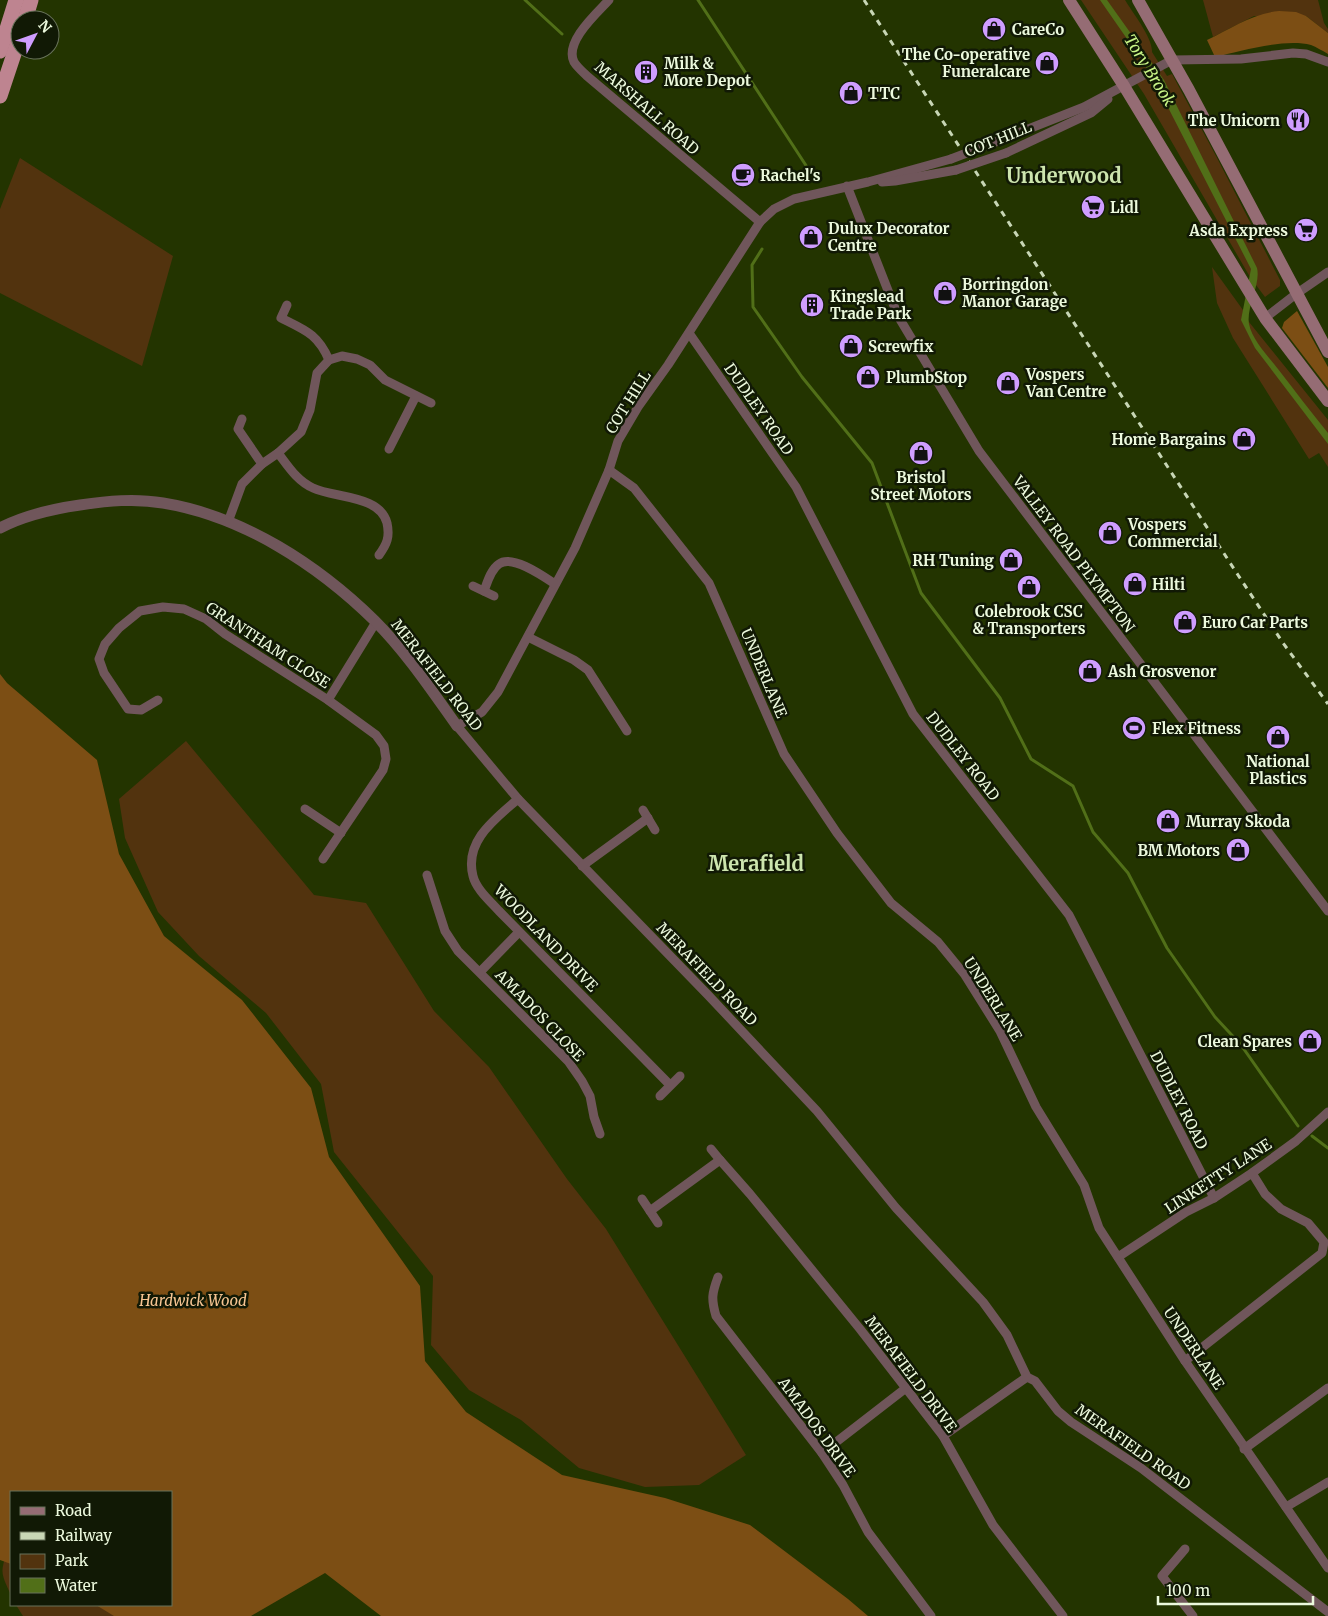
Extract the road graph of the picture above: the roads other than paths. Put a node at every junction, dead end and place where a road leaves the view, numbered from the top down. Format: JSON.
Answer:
{"nodes":[{"id":1,"x":609,"y":0,"type":"edge"},
{"id":2,"x":1069,"y":0,"type":"edge"},
{"id":3,"x":1138,"y":0,"type":"edge"},
{"id":4,"x":16,"y":1,"type":"edge"},
{"id":5,"x":0,"y":52,"type":"edge"},
{"id":6,"x":12,"y":60,"type":"edge"},
{"id":7,"x":1172,"y":60,"type":"junction"},
{"id":8,"x":1328,"y":62,"type":"edge"},
{"id":9,"x":1124,"y":86,"type":"junction"},
{"id":10,"x":0,"y":96,"type":"edge"},
{"id":11,"x":868,"y":182,"type":"junction"},
{"id":12,"x":847,"y":186,"type":"junction"},
{"id":13,"x":760,"y":222,"type":"junction"},
{"id":14,"x":1328,"y":272,"type":"edge"},
{"id":15,"x":1296,"y":294,"type":"junction"},
{"id":16,"x":287,"y":305,"type":"dead end"},
{"id":17,"x":1266,"y":318,"type":"junction"},
{"id":18,"x":689,"y":333,"type":"junction"},
{"id":19,"x":1328,"y":352,"type":"edge"},
{"id":20,"x":329,"y":360,"type":"junction"},
{"id":21,"x":416,"y":396,"type":"junction"},
{"id":22,"x":1328,"y":400,"type":"edge"},
{"id":23,"x":431,"y":403,"type":"dead end"},
{"id":24,"x":242,"y":419,"type":"dead end"},
{"id":25,"x":389,"y":449,"type":"dead end"},
{"id":26,"x":278,"y":452,"type":"junction"},
{"id":27,"x":262,"y":464,"type":"junction"},
{"id":28,"x":609,"y":470,"type":"junction"},
{"id":29,"x":228,"y":522,"type":"junction"},
{"id":30,"x":0,"y":528,"type":"edge"},
{"id":31,"x":379,"y":556,"type":"dead end"},
{"id":32,"x":555,"y":584,"type":"junction"},
{"id":33,"x":473,"y":586,"type":"dead end"},
{"id":34,"x":484,"y":591,"type":"junction"},
{"id":35,"x":494,"y":596,"type":"dead end"},
{"id":36,"x":376,"y":622,"type":"junction"},
{"id":37,"x":528,"y":637,"type":"junction"},
{"id":38,"x":158,"y":700,"type":"dead end"},
{"id":39,"x":328,"y":700,"type":"junction"},
{"id":40,"x":457,"y":726,"type":"junction"},
{"id":41,"x":628,"y":732,"type":"dead end"},
{"id":42,"x":518,"y":799,"type":"junction"},
{"id":43,"x":305,"y":809,"type":"dead end"},
{"id":44,"x":644,"y":810,"type":"dead end"},
{"id":45,"x":648,"y":818,"type":"junction"},
{"id":46,"x":655,"y":830,"type":"dead end"},
{"id":47,"x":341,"y":833,"type":"junction"},
{"id":48,"x":323,"y":859,"type":"dead end"},
{"id":49,"x":582,"y":866,"type":"junction"},
{"id":50,"x":427,"y":875,"type":"dead end"},
{"id":51,"x":1328,"y":911,"type":"edge"},
{"id":52,"x":519,"y":932,"type":"junction"},
{"id":53,"x":480,"y":972,"type":"junction"},
{"id":54,"x":680,"y":1076,"type":"dead end"},
{"id":55,"x":670,"y":1085,"type":"junction"},
{"id":56,"x":660,"y":1096,"type":"dead end"},
{"id":57,"x":1328,"y":1112,"type":"edge"},
{"id":58,"x":600,"y":1134,"type":"dead end"},
{"id":59,"x":711,"y":1149,"type":"dead end"},
{"id":60,"x":720,"y":1160,"type":"junction"},
{"id":61,"x":1252,"y":1173,"type":"junction"},
{"id":62,"x":1214,"y":1198,"type":"junction"},
{"id":63,"x":642,"y":1199,"type":"dead end"},
{"id":64,"x":650,"y":1211,"type":"junction"},
{"id":65,"x":658,"y":1223,"type":"dead end"},
{"id":66,"x":1118,"y":1257,"type":"junction"},
{"id":67,"x":718,"y":1277,"type":"dead end"},
{"id":68,"x":1185,"y":1361,"type":"junction"},
{"id":69,"x":1027,"y":1377,"type":"junction"},
{"id":70,"x":906,"y":1388,"type":"junction"},
{"id":71,"x":1328,"y":1388,"type":"edge"},
{"id":72,"x":943,"y":1436,"type":"junction"},
{"id":73,"x":1244,"y":1449,"type":"junction"},
{"id":74,"x":822,"y":1453,"type":"junction"},
{"id":75,"x":1328,"y":1482,"type":"edge"},
{"id":76,"x":1286,"y":1507,"type":"junction"},
{"id":77,"x":1185,"y":1549,"type":"dead end"},
{"id":78,"x":1328,"y":1568,"type":"edge"},
{"id":79,"x":1328,"y":1612,"type":"edge"},
{"id":80,"x":931,"y":1616,"type":"edge"},
{"id":81,"x":1063,"y":1616,"type":"edge"},
{"id":82,"x":1193,"y":1616,"type":"edge"}],
"edges":[{"from":1,"to":13,"type":"street","name":"MARSHALL ROAD"},
{"from":2,"to":9,"type":"main road"},
{"from":3,"to":7,"type":"main road"},
{"from":4,"to":5,"type":"highway"},
{"from":6,"to":10,"type":"highway"},
{"from":7,"to":8,"type":"street"},
{"from":7,"to":9,"type":"street","name":"COT HILL"},
{"from":7,"to":15,"type":"main road"},
{"from":9,"to":11,"type":"street","name":"COT HILL","bridge":true},
{"from":9,"to":11,"type":"street","name":"COT HILL","bridge":true},
{"from":9,"to":17,"type":"main road"},
{"from":11,"to":12,"type":"street","name":"COT HILL"},
{"from":12,"to":13,"type":"street","name":"COT HILL"},
{"from":12,"to":51,"type":"street","name":"VALLEY ROAD PLYMPTON"},
{"from":13,"to":18,"type":"street","name":"COT HILL"},
{"from":14,"to":15,"type":"street"},
{"from":15,"to":17,"type":"street"},
{"from":15,"to":19,"type":"main road"},
{"from":16,"to":20,"type":"street"},
{"from":17,"to":22,"type":"main road"},
{"from":18,"to":28,"type":"street","name":"COT HILL"},
{"from":18,"to":62,"type":"street","name":"DUDLEY ROAD"},
{"from":20,"to":21,"type":"street"},
{"from":20,"to":26,"type":"street"},
{"from":21,"to":23,"type":"street"},
{"from":21,"to":25,"type":"street"},
{"from":24,"to":27,"type":"street"},
{"from":26,"to":27,"type":"street"},
{"from":26,"to":31,"type":"street"},
{"from":27,"to":29,"type":"street"},
{"from":28,"to":32,"type":"street","name":"COT HILL"},
{"from":28,"to":66,"type":"street","name":"UNDERLANE"},
{"from":29,"to":30,"type":"street","name":"MERAFIELD ROAD"},
{"from":29,"to":36,"type":"street","name":"MERAFIELD ROAD"},
{"from":32,"to":34,"type":"street"},
{"from":32,"to":37,"type":"street","name":"COT HILL"},
{"from":33,"to":34,"type":"street"},
{"from":34,"to":35,"type":"street"},
{"from":36,"to":39,"type":"street","name":"GRANTHAM CLOSE"},
{"from":36,"to":40,"type":"street","name":"MERAFIELD ROAD"},
{"from":37,"to":40,"type":"street","name":"COT HILL"},
{"from":37,"to":41,"type":"street"},
{"from":38,"to":39,"type":"street","name":"GRANTHAM CLOSE"},
{"from":39,"to":47,"type":"street","name":"GRANTHAM CLOSE"},
{"from":40,"to":42,"type":"street","name":"MERAFIELD ROAD"},
{"from":42,"to":49,"type":"street","name":"MERAFIELD ROAD"},
{"from":42,"to":52,"type":"street","name":"WOODLAND DRIVE"},
{"from":43,"to":47,"type":"street"},
{"from":44,"to":45,"type":"street"},
{"from":45,"to":46,"type":"street"},
{"from":45,"to":49,"type":"street"},
{"from":47,"to":48,"type":"street","name":"GRANTHAM CLOSE"},
{"from":49,"to":69,"type":"street","name":"MERAFIELD ROAD"},
{"from":50,"to":53,"type":"street","name":"AMADOS CLOSE"},
{"from":52,"to":53,"type":"street","name":"AMADOS CLOSE"},
{"from":52,"to":55,"type":"street","name":"WOODLAND DRIVE"},
{"from":53,"to":58,"type":"street","name":"AMADOS CLOSE"},
{"from":54,"to":55,"type":"street"},
{"from":55,"to":56,"type":"street"},
{"from":57,"to":61,"type":"street","name":"LINKETTY LANE"},
{"from":59,"to":60,"type":"street","name":"MERAFIELD DRIVE"},
{"from":60,"to":64,"type":"street"},
{"from":60,"to":70,"type":"street","name":"MERAFIELD DRIVE"},
{"from":61,"to":62,"type":"street","name":"LINKETTY LANE"},
{"from":61,"to":68,"type":"street"},
{"from":62,"to":66,"type":"street","name":"LINKETTY LANE"},
{"from":63,"to":64,"type":"street"},
{"from":64,"to":65,"type":"street"},
{"from":66,"to":68,"type":"street","name":"UNDERLANE"},
{"from":67,"to":74,"type":"street","name":"AMADOS DRIVE"},
{"from":68,"to":73,"type":"street","name":"UNDERLANE"},
{"from":69,"to":72,"type":"street"},
{"from":69,"to":79,"type":"street","name":"MERAFIELD ROAD"},
{"from":70,"to":72,"type":"street","name":"MERAFIELD DRIVE"},
{"from":70,"to":74,"type":"street"},
{"from":71,"to":73,"type":"street"},
{"from":72,"to":81,"type":"street","name":"MERAFIELD DRIVE"},
{"from":73,"to":76,"type":"street","name":"UNDERLANE"},
{"from":74,"to":80,"type":"street","name":"AMADOS DRIVE"},
{"from":75,"to":76,"type":"street"},
{"from":76,"to":78,"type":"street","name":"UNDERLANE"},
{"from":77,"to":82,"type":"street"}]}
